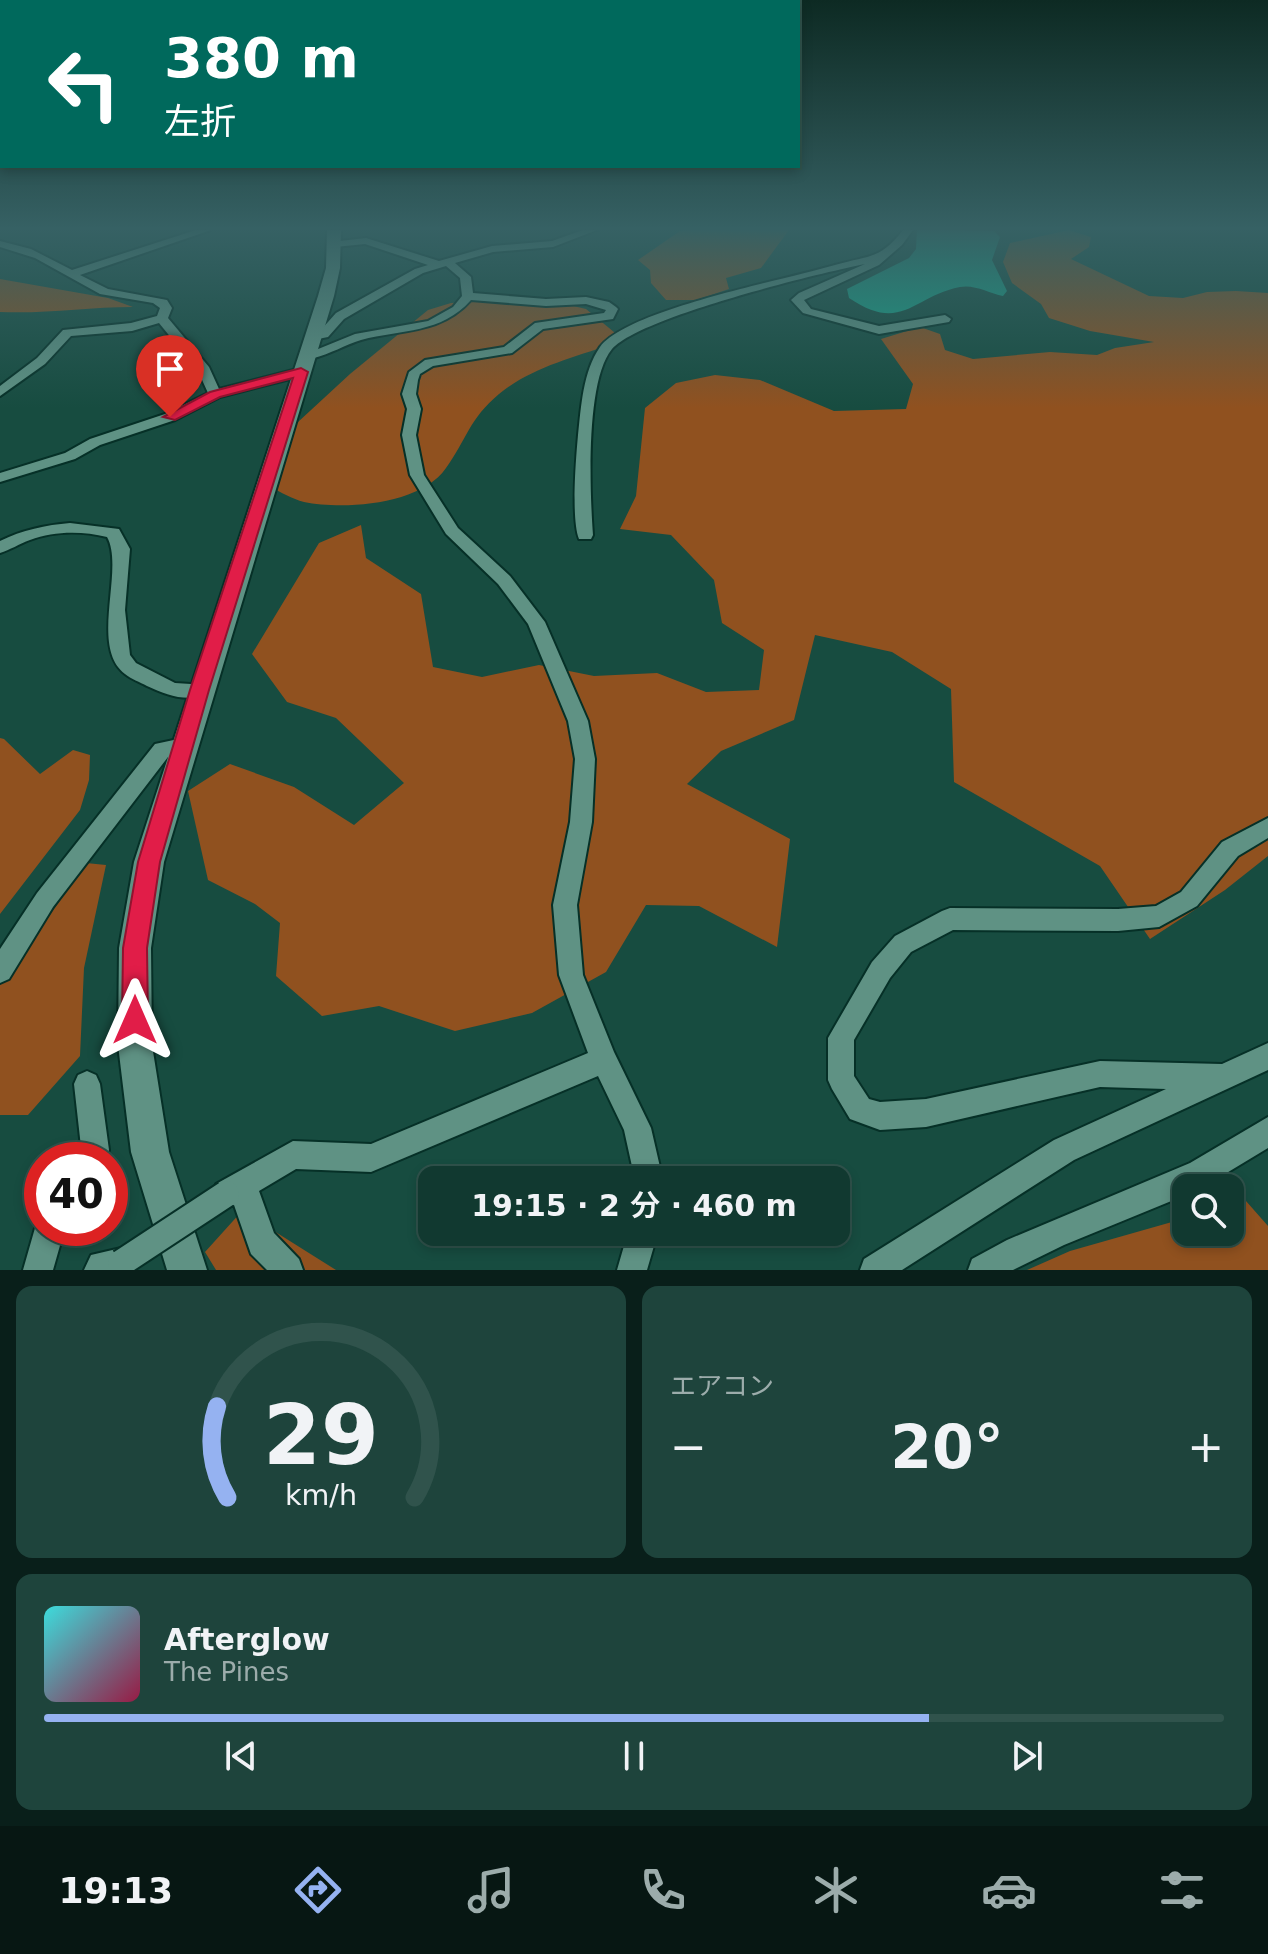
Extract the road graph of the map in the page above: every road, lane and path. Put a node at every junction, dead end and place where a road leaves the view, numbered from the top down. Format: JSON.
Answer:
{"nodes":[{"id":1,"x":100,"y":289,"type":"edge"},
{"id":2,"x":327,"y":289,"type":"edge"},
{"id":3,"x":386,"y":289,"type":"edge"},
{"id":4,"x":467,"y":289,"type":"edge"},
{"id":5,"x":763,"y":289,"type":"edge"},
{"id":6,"x":818,"y":289,"type":"edge"},
{"id":7,"x":468,"y":297,"type":"junction"},
{"id":8,"x":162,"y":318,"type":"junction"},
{"id":9,"x":945,"y":319,"type":"dead end"},
{"id":10,"x":312,"y":338,"type":"junction"},
{"id":11,"x":304,"y":364,"type":"junction"},
{"id":12,"x":0,"y":392,"type":"edge"},
{"id":13,"x":215,"y":394,"type":"junction"},
{"id":14,"x":0,"y":478,"type":"edge"},
{"id":15,"x":585,"y":535,"type":"dead end"},
{"id":16,"x":0,"y":548,"type":"edge"},
{"id":17,"x":200,"y":690,"type":"junction"},
{"id":18,"x":183,"y":746,"type":"junction"},
{"id":19,"x":1268,"y":827,"type":"edge"},
{"id":20,"x":0,"y":971,"type":"edge"},
{"id":21,"x":1268,"y":1056,"type":"edge"},
{"id":22,"x":604,"y":1060,"type":"junction"},
{"id":23,"x":1226,"y":1077,"type":"junction"},
{"id":24,"x":87,"y":1084,"type":"dead end"},
{"id":25,"x":1268,"y":1131,"type":"edge"},
{"id":26,"x":94,"y":1142,"type":"edge"},
{"id":27,"x":646,"y":1166,"type":"edge"},
{"id":28,"x":234,"y":1190,"type":"junction"},
{"id":29,"x":45,"y":1246,"type":"edge"},
{"id":30,"x":639,"y":1246,"type":"edge"},
{"id":31,"x":106,"y":1267,"type":"edge"},
{"id":32,"x":38,"y":1270,"type":"edge"},
{"id":33,"x":187,"y":1270,"type":"edge"},
{"id":34,"x":288,"y":1270,"type":"edge"},
{"id":35,"x":632,"y":1270,"type":"edge"},
{"id":36,"x":875,"y":1270,"type":"edge"},
{"id":37,"x":983,"y":1270,"type":"edge"}],
"edges":[{"from":1,"to":8,"type":"street"},
{"from":2,"to":10,"type":"street"},
{"from":3,"to":10,"type":"street"},
{"from":4,"to":7,"type":"street"},
{"from":5,"to":15,"type":"street"},
{"from":6,"to":9,"type":"street"},
{"from":7,"to":11,"type":"street"},
{"from":7,"to":22,"type":"street"},
{"from":8,"to":12,"type":"street"},
{"from":8,"to":13,"type":"street"},
{"from":10,"to":11,"type":"street"},
{"from":11,"to":13,"type":"street"},
{"from":11,"to":17,"type":"street"},
{"from":13,"to":14,"type":"street"},
{"from":16,"to":17,"type":"street"},
{"from":17,"to":18,"type":"street"},
{"from":18,"to":20,"type":"street"},
{"from":18,"to":33,"type":"street"},
{"from":19,"to":23,"type":"street"},
{"from":21,"to":23,"type":"street"},
{"from":22,"to":27,"type":"street"},
{"from":22,"to":28,"type":"street"},
{"from":23,"to":36,"type":"street"},
{"from":24,"to":26,"type":"street"},
{"from":25,"to":37,"type":"street"},
{"from":28,"to":31,"type":"street","bridge":true},
{"from":28,"to":34,"type":"street"},
{"from":29,"to":32,"type":"street"},
{"from":30,"to":35,"type":"street"}]}
